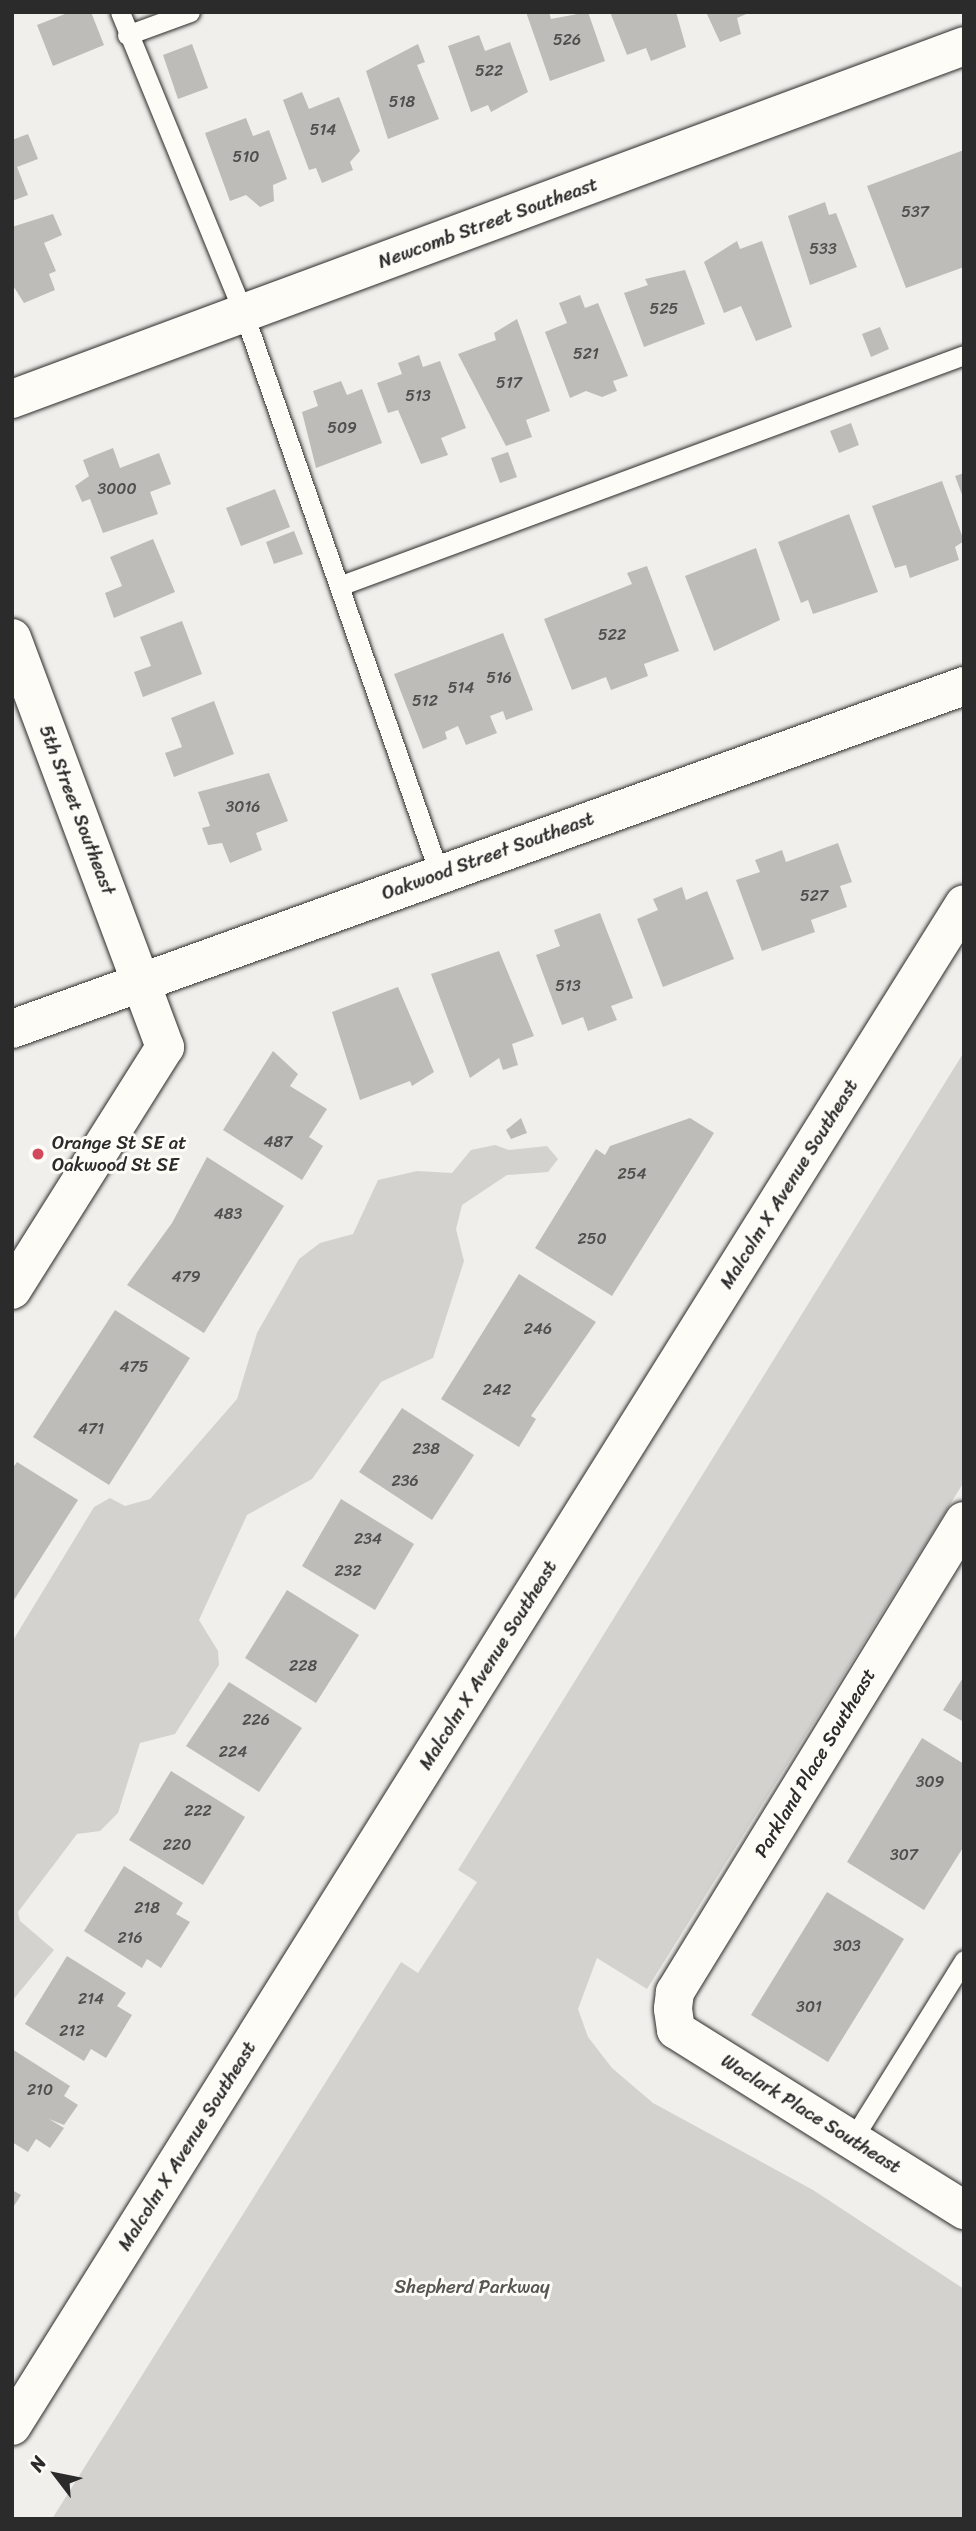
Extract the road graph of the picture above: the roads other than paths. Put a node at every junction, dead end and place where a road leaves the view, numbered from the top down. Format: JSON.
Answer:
{"nodes":[{"id":1,"x":120,"y":12,"type":"edge"},
{"id":2,"x":190,"y":12,"type":"edge"},
{"id":3,"x":127,"y":35,"type":"junction"},
{"id":4,"x":964,"y":46,"type":"edge"},
{"id":5,"x":244,"y":314,"type":"junction"},
{"id":6,"x":964,"y":355,"type":"edge"},
{"id":7,"x":12,"y":399,"type":"edge"},
{"id":8,"x":339,"y":586,"type":"junction"},
{"id":9,"x":12,"y":638,"type":"edge"},
{"id":10,"x":964,"y":686,"type":"edge"},
{"id":11,"x":439,"y":873,"type":"junction"},
{"id":12,"x":964,"y":904,"type":"edge"},
{"id":13,"x":141,"y":983,"type":"junction"},
{"id":14,"x":12,"y":1029,"type":"edge"},
{"id":15,"x":12,"y":1290,"type":"edge"},
{"id":16,"x":964,"y":1521,"type":"edge"},
{"id":17,"x":964,"y":1960,"type":"edge"},
{"id":18,"x":673,"y":2009,"type":"joint"},
{"id":19,"x":852,"y":2140,"type":"junction"},
{"id":20,"x":964,"y":2210,"type":"edge"},
{"id":21,"x":12,"y":2426,"type":"edge"}],
"edges":[{"from":1,"to":3,"type":"lane"},
{"from":2,"to":3,"type":"lane"},
{"from":3,"to":5,"type":"lane"},
{"from":4,"to":5,"type":"street","name":"Newcomb Street Southeast"},
{"from":5,"to":7,"type":"street","name":"Newcomb Street Southeast"},
{"from":5,"to":8,"type":"lane"},
{"from":6,"to":8,"type":"lane"},
{"from":8,"to":11,"type":"lane"},
{"from":9,"to":13,"type":"street","name":"5th Street Southeast"},
{"from":10,"to":11,"type":"street","name":"Oakwood Street Southeast"},
{"from":11,"to":13,"type":"street","name":"Oakwood Street Southeast"},
{"from":12,"to":21,"type":"street","name":"Malcolm X Avenue Southeast"},
{"from":13,"to":14,"type":"street","name":"Oakwood Street Southeast"},
{"from":13,"to":15,"type":"street","name":"5th Street Southeast"},
{"from":16,"to":18,"type":"street","name":"Parkland Place Southeast"},
{"from":17,"to":19,"type":"lane"},
{"from":18,"to":19,"type":"street","name":"Waclark Place Southeast"},
{"from":19,"to":20,"type":"street","name":"Waclark Place Southeast"}]}
